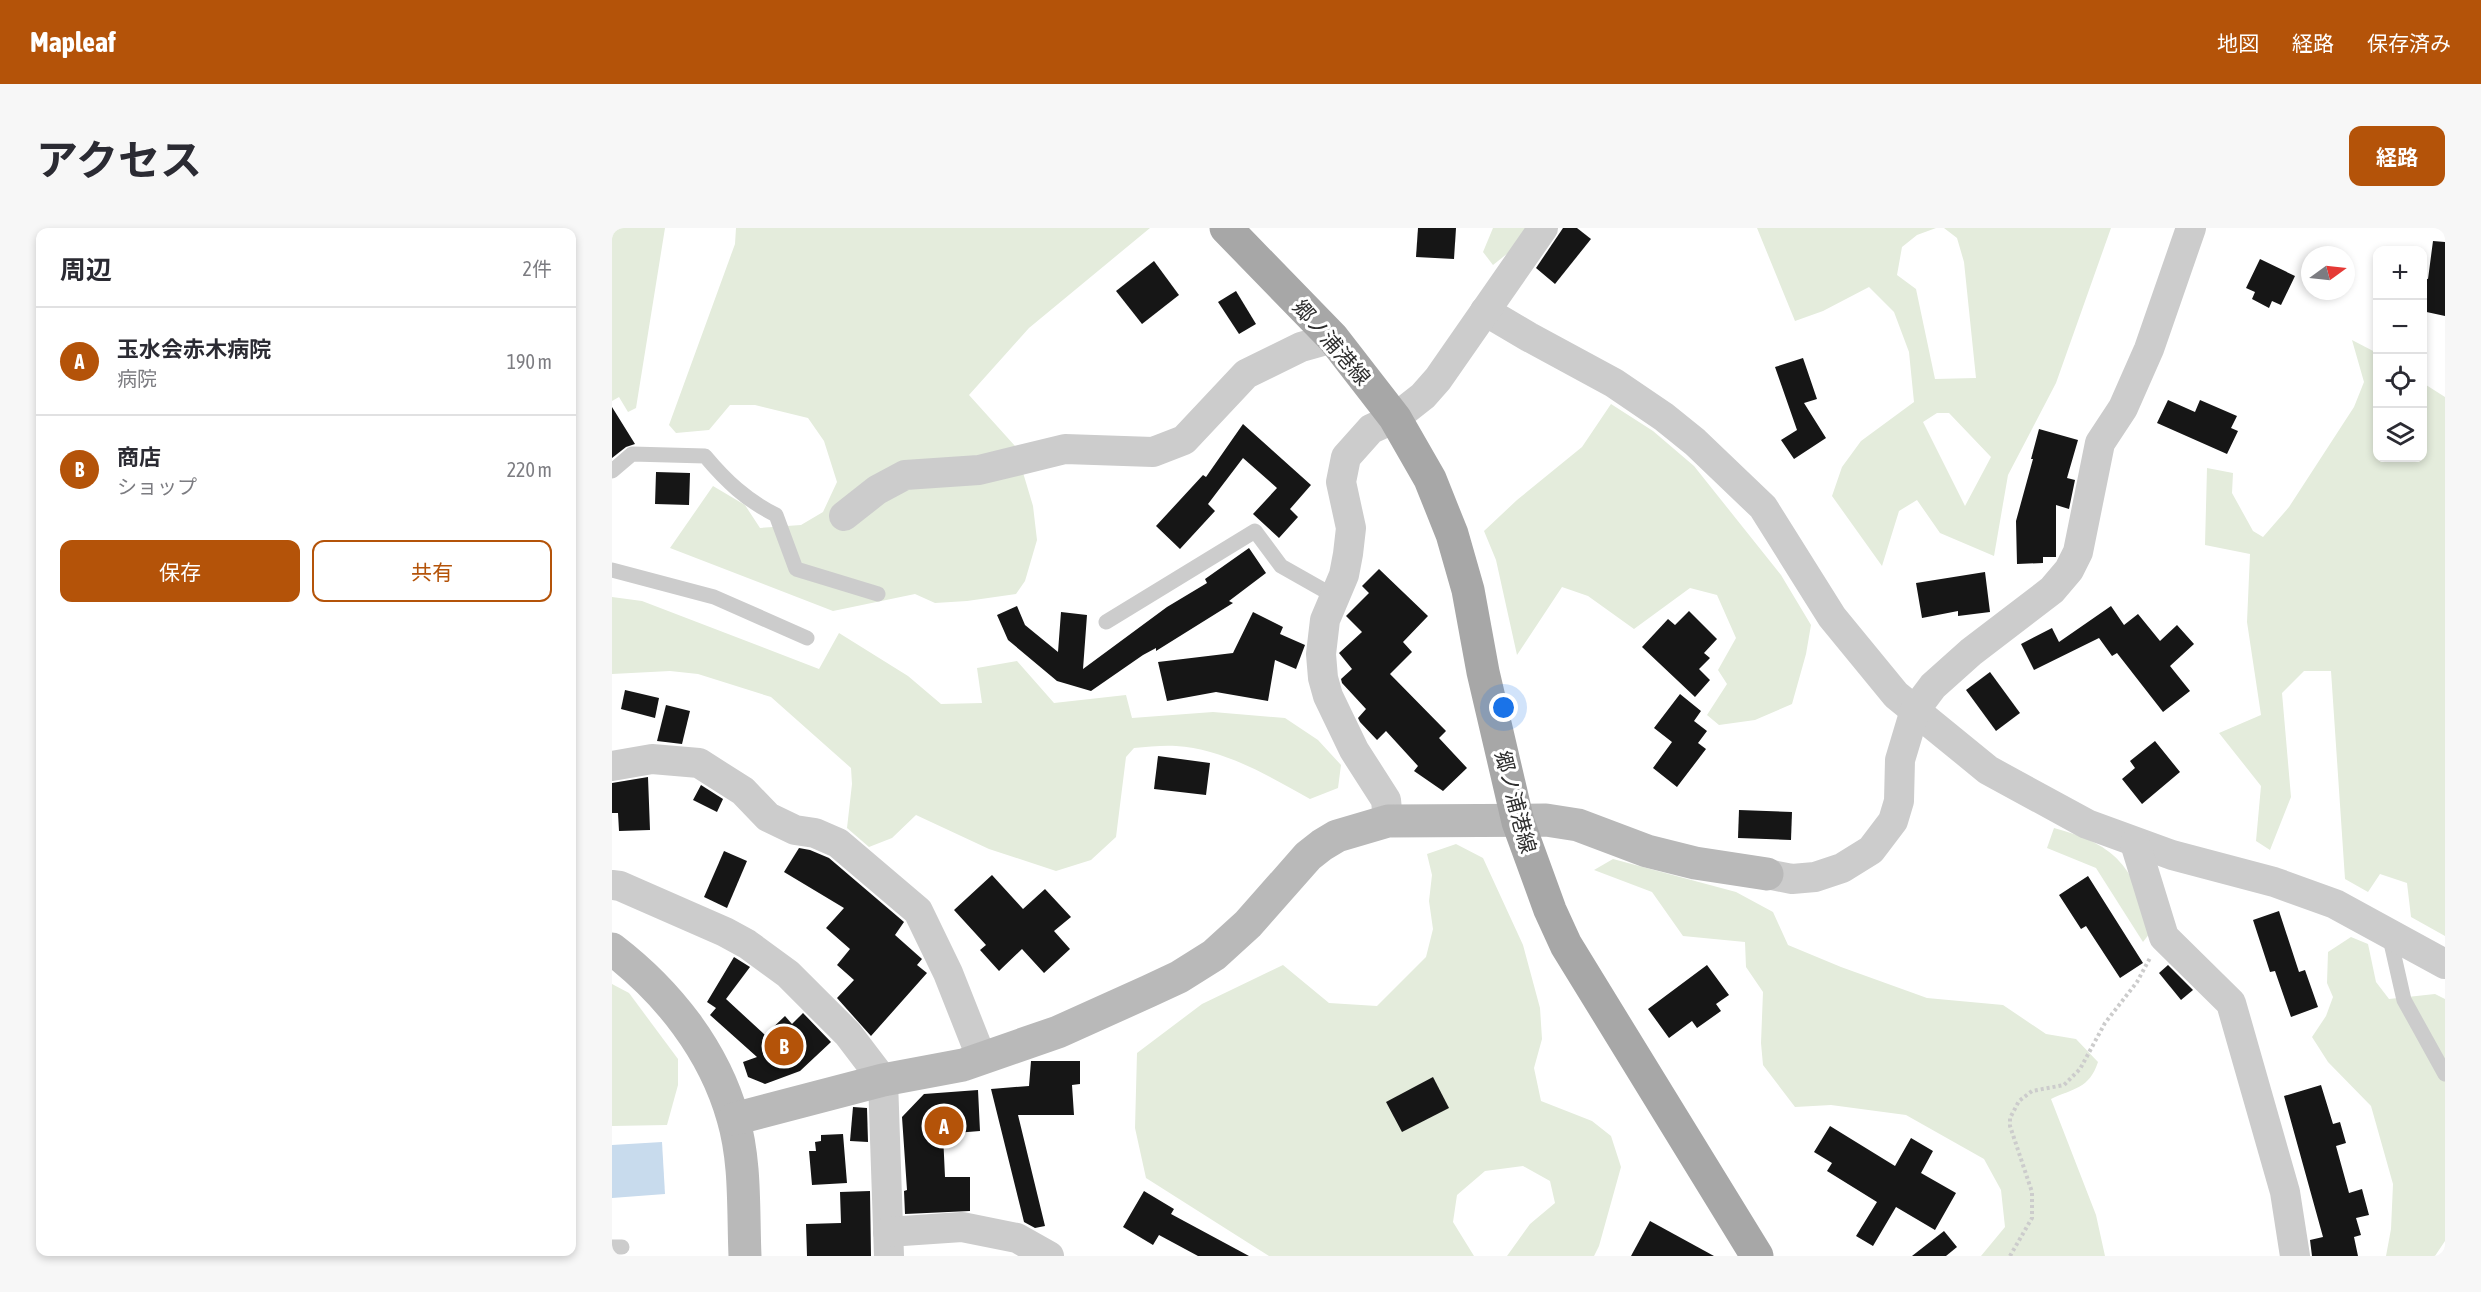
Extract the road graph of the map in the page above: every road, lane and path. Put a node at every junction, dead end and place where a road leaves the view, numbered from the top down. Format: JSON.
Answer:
{"nodes":[{"id":1,"x":1226,"y":228,"type":"edge"},
{"id":2,"x":1543,"y":228,"type":"edge"},
{"id":3,"x":2191,"y":228,"type":"edge"},
{"id":4,"x":1485,"y":311,"type":"junction"},
{"id":5,"x":1333,"y":338,"type":"junction"},
{"id":6,"x":1395,"y":418,"type":"junction"},
{"id":7,"x":612,"y":471,"type":"edge"},
{"id":8,"x":844,"y":516,"type":"dead end"},
{"id":9,"x":612,"y":570,"type":"edge"},
{"id":10,"x":878,"y":594,"type":"dead end"},
{"id":11,"x":1334,"y":596,"type":"junction"},
{"id":12,"x":1106,"y":622,"type":"dead end"},
{"id":13,"x":807,"y":638,"type":"dead end"},
{"id":14,"x":1915,"y":710,"type":"junction"},
{"id":15,"x":612,"y":766,"type":"edge"},
{"id":16,"x":1388,"y":821,"type":"junction"},
{"id":17,"x":1518,"y":822,"type":"junction"},
{"id":18,"x":2135,"y":843,"type":"junction"},
{"id":19,"x":1767,"y":874,"type":"joint"},
{"id":20,"x":612,"y":885,"type":"edge"},
{"id":21,"x":2389,"y":934,"type":"junction"},
{"id":22,"x":2164,"y":937,"type":"junction"},
{"id":23,"x":612,"y":949,"type":"edge"},
{"id":24,"x":2445,"y":964,"type":"edge"},
{"id":25,"x":982,"y":1059,"type":"junction"},
{"id":26,"x":2445,"y":1074,"type":"edge"},
{"id":27,"x":883,"y":1080,"type":"junction"},
{"id":28,"x":734,"y":1119,"type":"junction"},
{"id":29,"x":888,"y":1244,"type":"edge"},
{"id":30,"x":745,"y":1256,"type":"edge"},
{"id":31,"x":1049,"y":1256,"type":"edge"},
{"id":32,"x":1757,"y":1256,"type":"edge"},
{"id":33,"x":2010,"y":1256,"type":"edge"},
{"id":34,"x":2295,"y":1256,"type":"edge"}],
"edges":[{"from":1,"to":5,"type":"main road","name":"郷ノ浦港線"},
{"from":2,"to":4,"type":"street"},
{"from":3,"to":14,"type":"street"},
{"from":4,"to":6,"type":"street"},
{"from":4,"to":14,"type":"street"},
{"from":5,"to":6,"type":"main road","name":"郷ノ浦港線"},
{"from":5,"to":8,"type":"street"},
{"from":6,"to":11,"type":"street"},
{"from":6,"to":17,"type":"main road","name":"郷ノ浦港線"},
{"from":7,"to":10,"type":"lane"},
{"from":9,"to":13,"type":"lane"},
{"from":11,"to":12,"type":"lane"},
{"from":11,"to":16,"type":"street"},
{"from":14,"to":18,"type":"street"},
{"from":14,"to":19,"type":"street"},
{"from":15,"to":25,"type":"street"},
{"from":16,"to":17,"type":"street"},
{"from":16,"to":25,"type":"street"},
{"from":17,"to":19,"type":"street"},
{"from":17,"to":32,"type":"main road","name":"郷ノ浦港線"},
{"from":18,"to":21,"type":"street"},
{"from":18,"to":22,"type":"street"},
{"from":20,"to":27,"type":"street"},
{"from":21,"to":24,"type":"street"},
{"from":21,"to":26,"type":"lane"},
{"from":22,"to":33,"type":"path"},
{"from":22,"to":34,"type":"street"},
{"from":23,"to":28,"type":"street"},
{"from":25,"to":27,"type":"street"},
{"from":27,"to":28,"type":"street"},
{"from":27,"to":29,"type":"street"},
{"from":28,"to":30,"type":"street"},
{"from":29,"to":31,"type":"street"}]}
